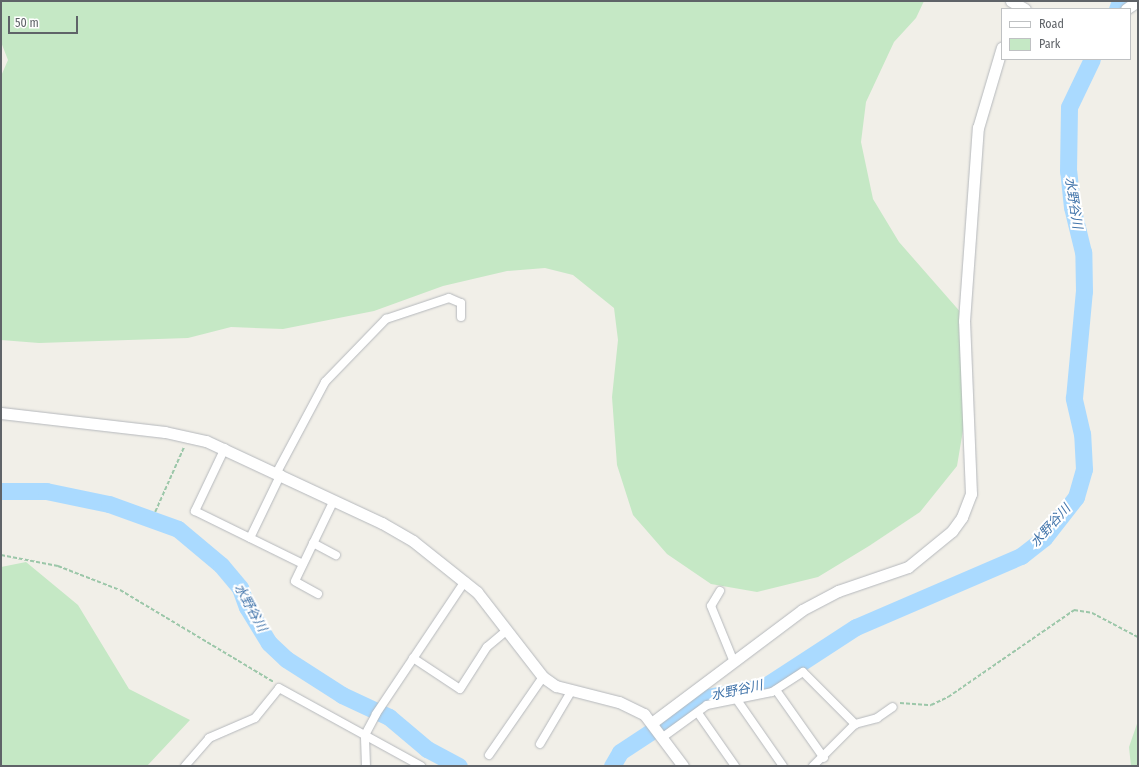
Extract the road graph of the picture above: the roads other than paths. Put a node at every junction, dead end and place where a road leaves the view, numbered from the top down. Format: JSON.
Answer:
{"nodes":[{"id":1,"x":1138,"y":1,"type":"edge"},
{"id":2,"x":1128,"y":8,"type":"edge"},
{"id":3,"x":1001,"y":50,"type":"edge"},
{"id":4,"x":461,"y":317,"type":"dead end"},
{"id":5,"x":1,"y":412,"type":"edge"},
{"id":6,"x":225,"y":448,"type":"junction"},
{"id":7,"x":279,"y":473,"type":"junction"},
{"id":8,"x":334,"y":500,"type":"junction"},
{"id":9,"x":250,"y":538,"type":"junction"},
{"id":10,"x":313,"y":543,"type":"junction"},
{"id":11,"x":336,"y":555,"type":"dead end"},
{"id":12,"x":303,"y":564,"type":"junction"},
{"id":13,"x":465,"y":581,"type":"junction"},
{"id":14,"x":720,"y":591,"type":"dead end"},
{"id":15,"x":318,"y":594,"type":"dead end"},
{"id":16,"x":506,"y":631,"type":"junction"},
{"id":17,"x":413,"y":658,"type":"junction"},
{"id":18,"x":734,"y":662,"type":"junction"},
{"id":19,"x":543,"y":678,"type":"junction"},
{"id":20,"x":572,"y":690,"type":"junction"},
{"id":21,"x":776,"y":690,"type":"junction"},
{"id":22,"x":735,"y":697,"type":"junction"},
{"id":23,"x":893,"y":707,"type":"road end"},
{"id":24,"x":698,"y":713,"type":"junction"},
{"id":25,"x":855,"y":724,"type":"junction"},
{"id":26,"x":658,"y":729,"type":"junction"},
{"id":27,"x":365,"y":735,"type":"junction"},
{"id":28,"x":540,"y":744,"type":"dead end"},
{"id":29,"x":490,"y":755,"type":"dead end"},
{"id":30,"x":824,"y":758,"type":"junction"},
{"id":31,"x":185,"y":766,"type":"edge"},
{"id":32,"x":366,"y":766,"type":"edge"},
{"id":33,"x":421,"y":766,"type":"edge"},
{"id":34,"x":683,"y":766,"type":"edge"},
{"id":35,"x":735,"y":766,"type":"edge"},
{"id":36,"x":783,"y":766,"type":"edge"},
{"id":37,"x":813,"y":766,"type":"edge"}],
"edges":[{"from":1,"to":2,"type":"street"},
{"from":3,"to":18,"type":"street"},
{"from":4,"to":7,"type":"street"},
{"from":5,"to":6,"type":"street"},
{"from":6,"to":7,"type":"street"},
{"from":6,"to":9,"type":"street"},
{"from":7,"to":8,"type":"street"},
{"from":7,"to":9,"type":"street"},
{"from":8,"to":10,"type":"street"},
{"from":8,"to":13,"type":"street"},
{"from":9,"to":12,"type":"street"},
{"from":10,"to":11,"type":"street"},
{"from":10,"to":12,"type":"street"},
{"from":12,"to":15,"type":"street"},
{"from":13,"to":16,"type":"street"},
{"from":13,"to":17,"type":"street"},
{"from":14,"to":18,"type":"street"},
{"from":16,"to":17,"type":"street"},
{"from":16,"to":19,"type":"street"},
{"from":17,"to":27,"type":"street"},
{"from":18,"to":26,"type":"street"},
{"from":19,"to":20,"type":"street"},
{"from":19,"to":29,"type":"street"},
{"from":20,"to":26,"type":"street"},
{"from":20,"to":28,"type":"street"},
{"from":21,"to":22,"type":"street"},
{"from":21,"to":25,"type":"street"},
{"from":21,"to":30,"type":"street"},
{"from":22,"to":24,"type":"street"},
{"from":22,"to":36,"type":"street"},
{"from":23,"to":25,"type":"street"},
{"from":24,"to":26,"type":"street"},
{"from":24,"to":35,"type":"street"},
{"from":25,"to":30,"type":"street"},
{"from":26,"to":34,"type":"street"},
{"from":27,"to":31,"type":"street"},
{"from":27,"to":32,"type":"street"},
{"from":27,"to":33,"type":"street"},
{"from":30,"to":37,"type":"street"}]}
